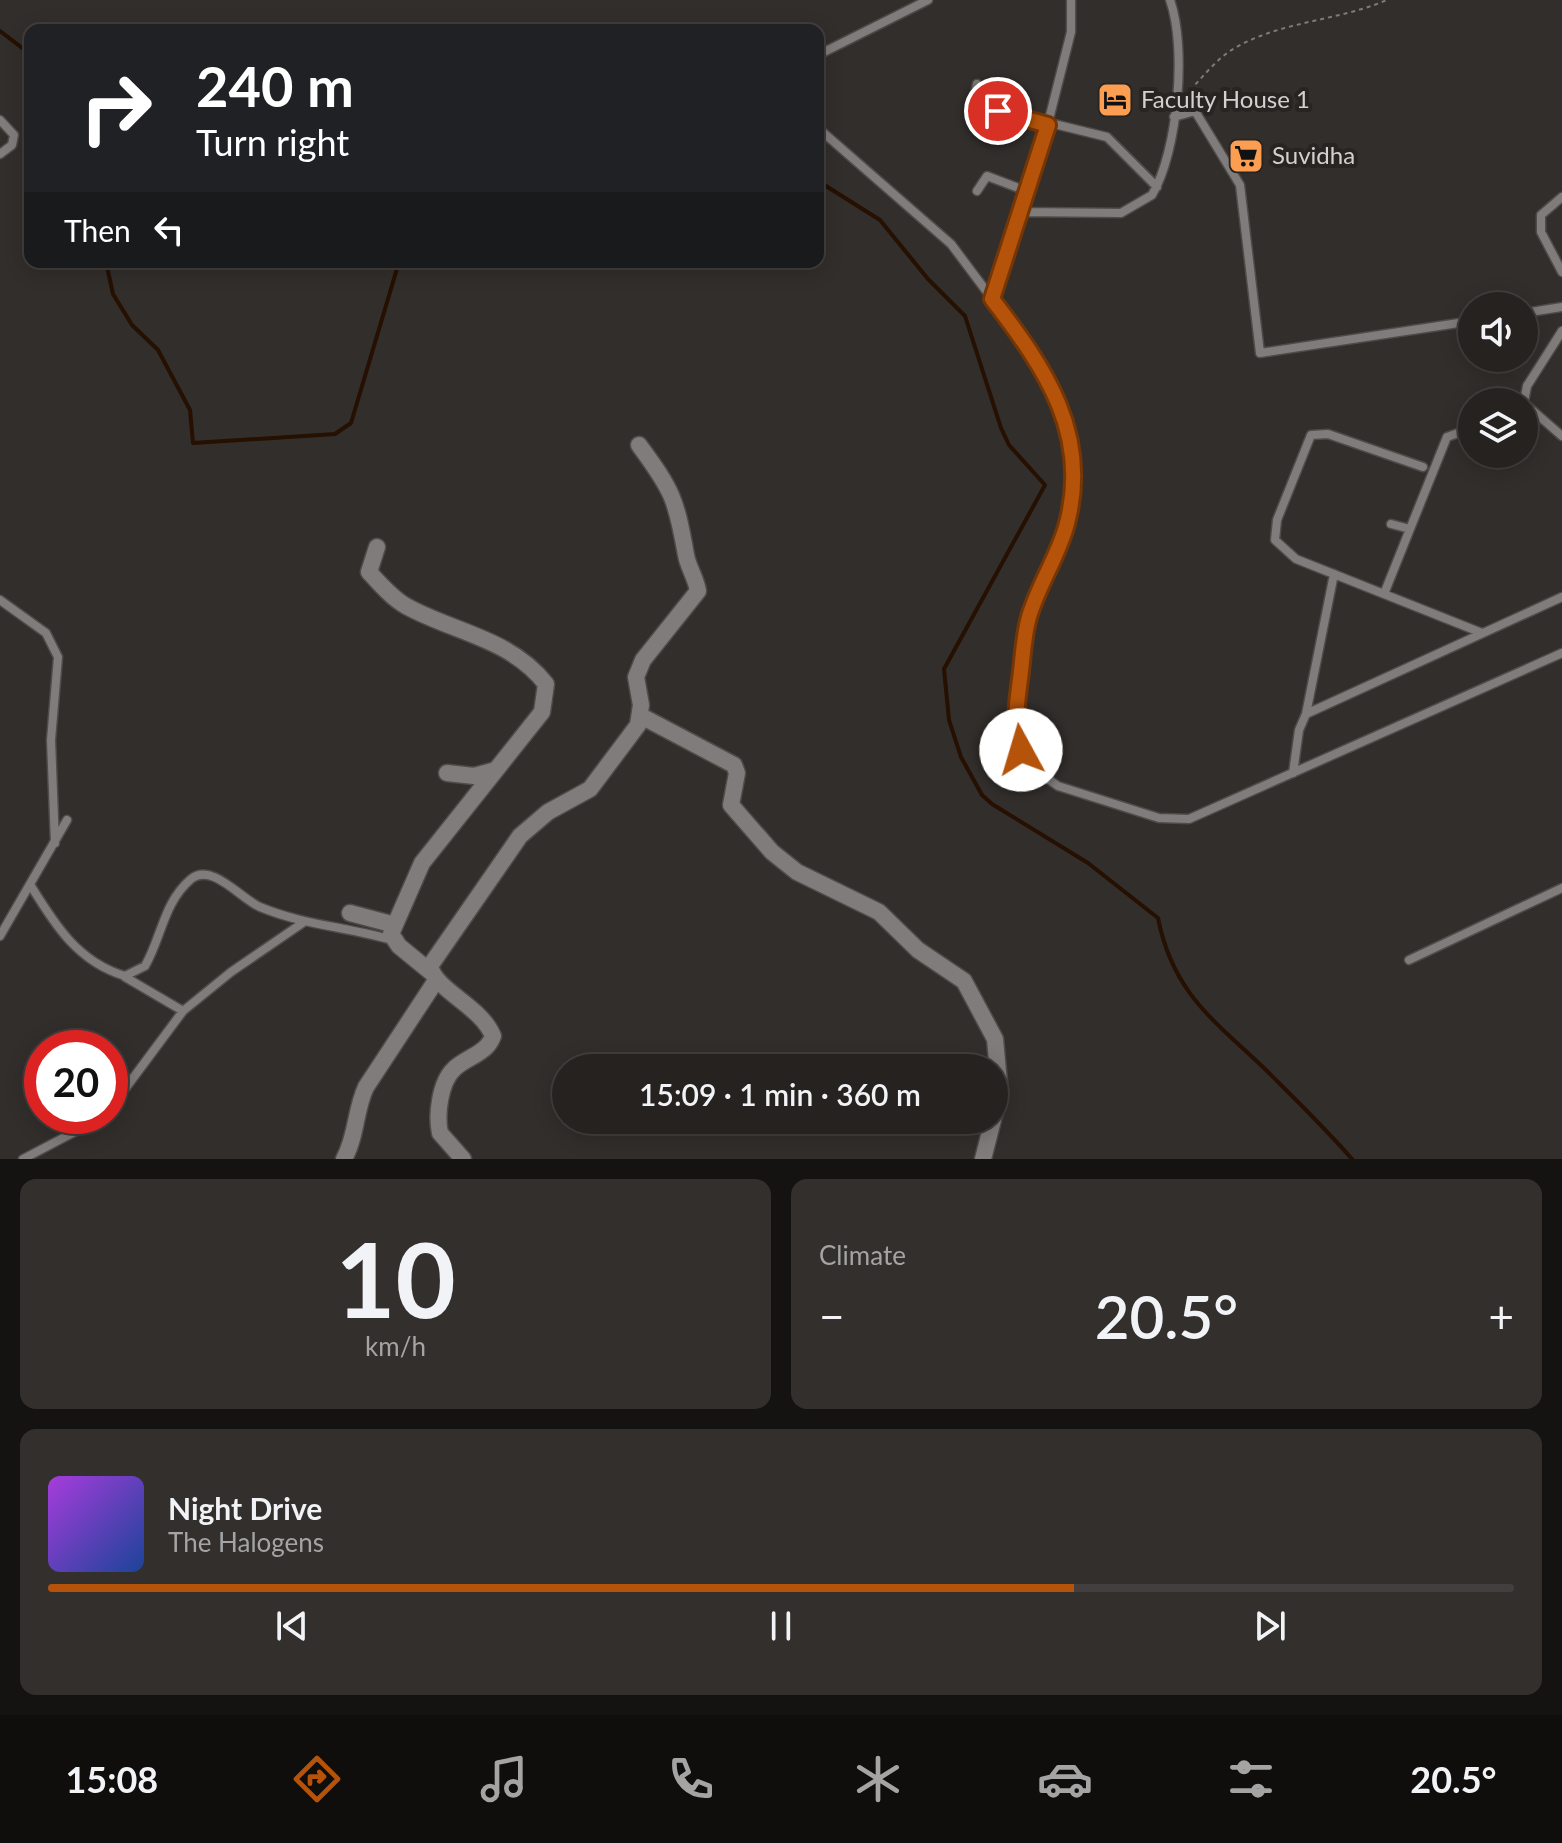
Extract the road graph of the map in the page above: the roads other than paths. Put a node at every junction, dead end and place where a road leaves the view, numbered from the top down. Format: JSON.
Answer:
{"nodes":[{"id":1,"x":928,"y":0,"type":"edge"},
{"id":2,"x":1071,"y":0,"type":"edge"},
{"id":3,"x":1170,"y":0,"type":"edge"},
{"id":4,"x":824,"y":52,"type":"edge"},
{"id":5,"x":977,"y":84,"type":"dead end"},
{"id":6,"x":1174,"y":117,"type":"junction"},
{"id":7,"x":0,"y":120,"type":"edge"},
{"id":8,"x":1048,"y":125,"type":"junction"},
{"id":9,"x":824,"y":133,"type":"edge"},
{"id":10,"x":0,"y":154,"type":"edge"},
{"id":11,"x":1157,"y":187,"type":"junction"},
{"id":12,"x":977,"y":191,"type":"dead end"},
{"id":13,"x":1029,"y":192,"type":"junction"},
{"id":14,"x":1562,"y":197,"type":"edge"},
{"id":15,"x":1022,"y":212,"type":"junction"},
{"id":16,"x":1562,"y":272,"type":"edge"},
{"id":17,"x":992,"y":299,"type":"junction"},
{"id":18,"x":1562,"y":307,"type":"edge"},
{"id":19,"x":1538,"y":311,"type":"edge"},
{"id":20,"x":1458,"y":323,"type":"edge"},
{"id":21,"x":1562,"y":331,"type":"edge"},
{"id":22,"x":1547,"y":355,"type":"junction"},
{"id":23,"x":1552,"y":364,"type":"dead end"},
{"id":24,"x":1527,"y":388,"type":"edge"},
{"id":25,"x":1538,"y":416,"type":"edge"},
{"id":26,"x":1458,"y":433,"type":"edge"},
{"id":27,"x":1562,"y":436,"type":"edge"},
{"id":28,"x":639,"y":445,"type":"dead end"},
{"id":29,"x":1423,"y":467,"type":"dead end"},
{"id":30,"x":1391,"y":524,"type":"dead end"},
{"id":31,"x":1410,"y":529,"type":"junction"},
{"id":32,"x":377,"y":547,"type":"dead end"},
{"id":33,"x":1334,"y":574,"type":"junction"},
{"id":34,"x":1384,"y":594,"type":"junction"},
{"id":35,"x":1562,"y":597,"type":"edge"},
{"id":36,"x":0,"y":600,"type":"edge"},
{"id":37,"x":1482,"y":633,"type":"junction"},
{"id":38,"x":1562,"y":653,"type":"edge"},
{"id":39,"x":1306,"y":714,"type":"junction"},
{"id":40,"x":641,"y":716,"type":"junction"},
{"id":41,"x":496,"y":770,"type":"junction"},
{"id":42,"x":447,"y":773,"type":"dead end"},
{"id":43,"x":1293,"y":773,"type":"junction"},
{"id":44,"x":67,"y":820,"type":"dead end"},
{"id":45,"x":55,"y":843,"type":"junction"},
{"id":46,"x":31,"y":886,"type":"junction"},
{"id":47,"x":1562,"y":888,"type":"edge"},
{"id":48,"x":350,"y":913,"type":"dead end"},
{"id":49,"x":304,"y":922,"type":"junction"},
{"id":50,"x":394,"y":932,"type":"junction"},
{"id":51,"x":0,"y":936,"type":"edge"},
{"id":52,"x":1409,"y":960,"type":"dead end"},
{"id":53,"x":125,"y":976,"type":"junction"},
{"id":54,"x":435,"y":976,"type":"junction"},
{"id":55,"x":183,"y":1011,"type":"junction"},
{"id":56,"x":996,"y":1054,"type":"edge"},
{"id":57,"x":128,"y":1085,"type":"edge"},
{"id":58,"x":71,"y":1134,"type":"edge"},
{"id":59,"x":990,"y":1134,"type":"edge"},
{"id":60,"x":23,"y":1159,"type":"edge"},
{"id":61,"x":344,"y":1159,"type":"edge"},
{"id":62,"x":463,"y":1159,"type":"edge"},
{"id":63,"x":983,"y":1159,"type":"edge"}],
"edges":[{"from":1,"to":4,"type":"lane"},
{"from":2,"to":8,"type":"lane"},
{"from":3,"to":6,"type":"lane"},
{"from":5,"to":8,"type":"lane"},
{"from":6,"to":11,"type":"lane"},
{"from":6,"to":20,"type":"lane"},
{"from":7,"to":10,"type":"lane"},
{"from":8,"to":11,"type":"lane"},
{"from":8,"to":13,"type":"lane"},
{"from":9,"to":17,"type":"lane"},
{"from":11,"to":15,"type":"lane"},
{"from":12,"to":13,"type":"lane"},
{"from":13,"to":15,"type":"lane"},
{"from":14,"to":16,"type":"lane"},
{"from":15,"to":17,"type":"lane"},
{"from":17,"to":43,"type":"lane"},
{"from":18,"to":19,"type":"lane"},
{"from":21,"to":22,"type":"lane"},
{"from":22,"to":23,"type":"lane"},
{"from":22,"to":24,"type":"lane"},
{"from":25,"to":27,"type":"lane"},
{"from":26,"to":31,"type":"lane"},
{"from":28,"to":40,"type":"street"},
{"from":29,"to":33,"type":"lane"},
{"from":30,"to":31,"type":"lane"},
{"from":31,"to":34,"type":"lane"},
{"from":32,"to":41,"type":"street"},
{"from":33,"to":34,"type":"lane"},
{"from":33,"to":39,"type":"lane"},
{"from":34,"to":37,"type":"lane"},
{"from":35,"to":37,"type":"lane"},
{"from":36,"to":45,"type":"lane"},
{"from":37,"to":39,"type":"lane"},
{"from":38,"to":43,"type":"lane"},
{"from":39,"to":43,"type":"lane"},
{"from":40,"to":54,"type":"street"},
{"from":40,"to":56,"type":"street"},
{"from":41,"to":42,"type":"street"},
{"from":41,"to":50,"type":"street"},
{"from":44,"to":45,"type":"lane"},
{"from":45,"to":46,"type":"lane"},
{"from":46,"to":51,"type":"lane"},
{"from":46,"to":53,"type":"lane"},
{"from":47,"to":52,"type":"lane"},
{"from":48,"to":50,"type":"street"},
{"from":49,"to":50,"type":"lane"},
{"from":49,"to":53,"type":"lane"},
{"from":49,"to":55,"type":"lane"},
{"from":50,"to":54,"type":"street"},
{"from":53,"to":55,"type":"lane"},
{"from":54,"to":61,"type":"street"},
{"from":54,"to":62,"type":"street"},
{"from":55,"to":57,"type":"lane"},
{"from":58,"to":60,"type":"lane"},
{"from":59,"to":63,"type":"street"}]}
